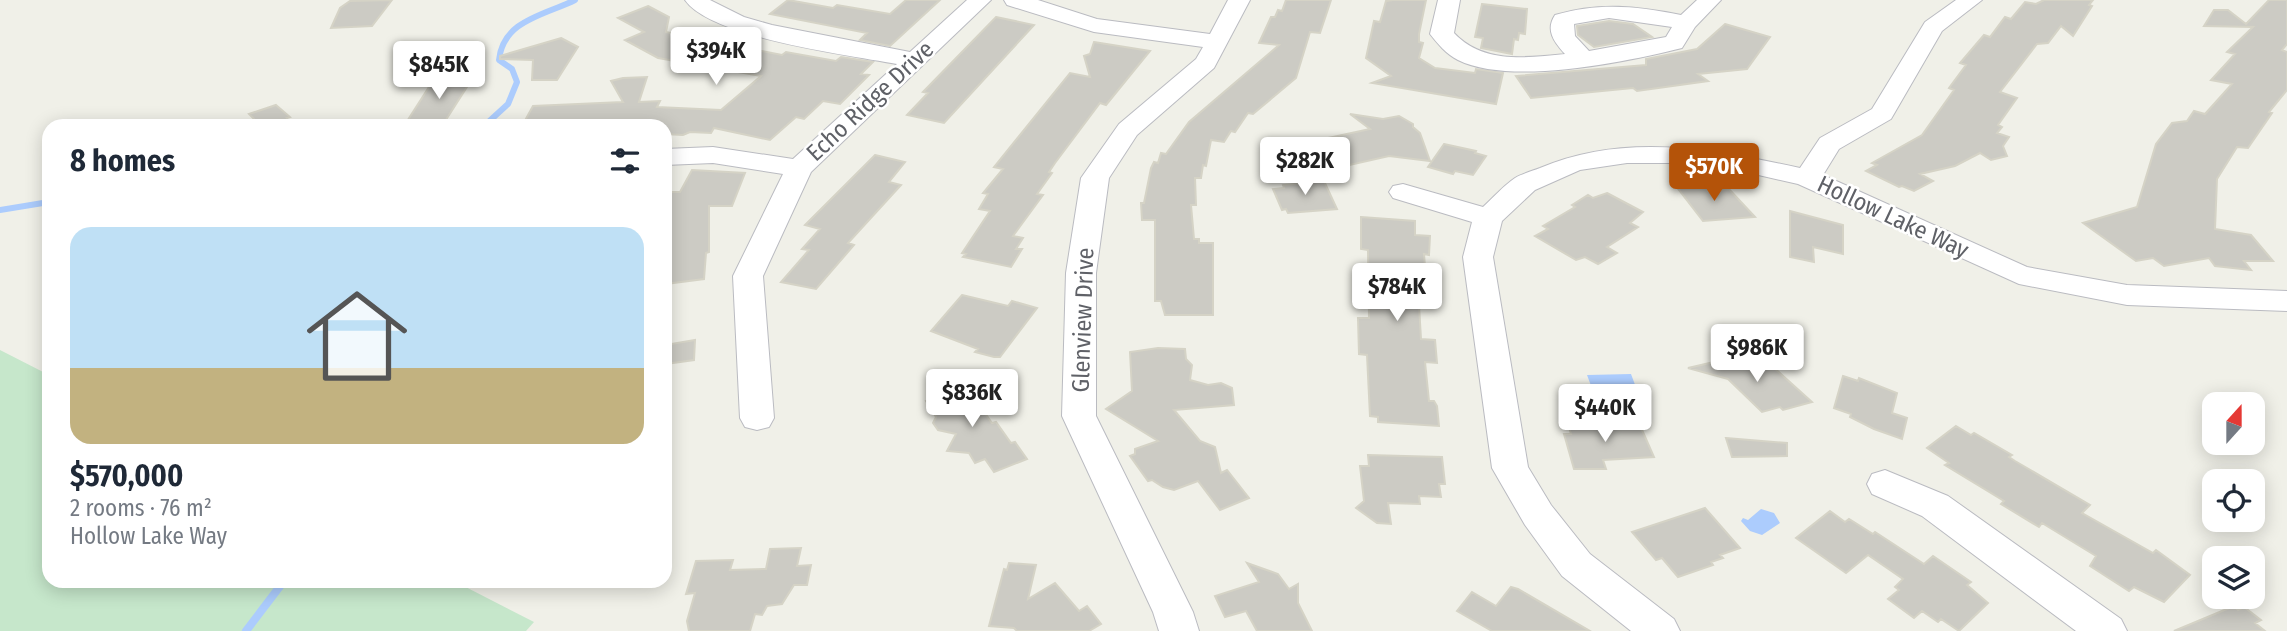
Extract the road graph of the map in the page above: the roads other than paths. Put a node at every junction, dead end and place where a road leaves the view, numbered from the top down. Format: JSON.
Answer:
{"nodes":[{"id":1,"x":696,"y":0,"type":"edge"},
{"id":2,"x":980,"y":0,"type":"edge"},
{"id":3,"x":1015,"y":0,"type":"edge"},
{"id":4,"x":1239,"y":0,"type":"edge"},
{"id":5,"x":1449,"y":0,"type":"edge"},
{"id":6,"x":1710,"y":0,"type":"edge"},
{"id":7,"x":1971,"y":0,"type":"edge"},
{"id":8,"x":1686,"y":23,"type":"junction"},
{"id":9,"x":1218,"y":42,"type":"junction"},
{"id":10,"x":1582,"y":57,"type":"junction"},
{"id":11,"x":914,"y":60,"type":"junction"},
{"id":12,"x":672,"y":157,"type":"edge"},
{"id":13,"x":799,"y":168,"type":"junction"},
{"id":14,"x":1807,"y":178,"type":"junction"},
{"id":15,"x":1404,"y":192,"type":"dead end"},
{"id":16,"x":1488,"y":218,"type":"junction"},
{"id":17,"x":2287,"y":301,"type":"edge"},
{"id":18,"x":757,"y":418,"type":"dead end"},
{"id":19,"x":1885,"y":484,"type":"dead end"},
{"id":20,"x":1179,"y":631,"type":"edge"},
{"id":21,"x":1660,"y":631,"type":"edge"},
{"id":22,"x":2107,"y":631,"type":"edge"}],
"edges":[{"from":1,"to":11,"type":"street"},
{"from":2,"to":11,"type":"street","name":"Echo Ridge Drive"},
{"from":3,"to":9,"type":"street"},
{"from":4,"to":9,"type":"street","name":"Glenview Drive"},
{"from":5,"to":10,"type":"street"},
{"from":6,"to":8,"type":"street"},
{"from":7,"to":14,"type":"street"},
{"from":8,"to":10,"type":"street"},
{"from":8,"to":10,"type":"street"},
{"from":9,"to":20,"type":"street","name":"Glenview Drive"},
{"from":11,"to":13,"type":"street","name":"Echo Ridge Drive"},
{"from":12,"to":13,"type":"street"},
{"from":13,"to":18,"type":"street","name":"Echo Ridge Drive"},
{"from":14,"to":16,"type":"street","name":"Hollow Lake Way"},
{"from":14,"to":17,"type":"street","name":"Hollow Lake Way"},
{"from":15,"to":16,"type":"street"},
{"from":16,"to":21,"type":"street"},
{"from":19,"to":22,"type":"street"}]}
